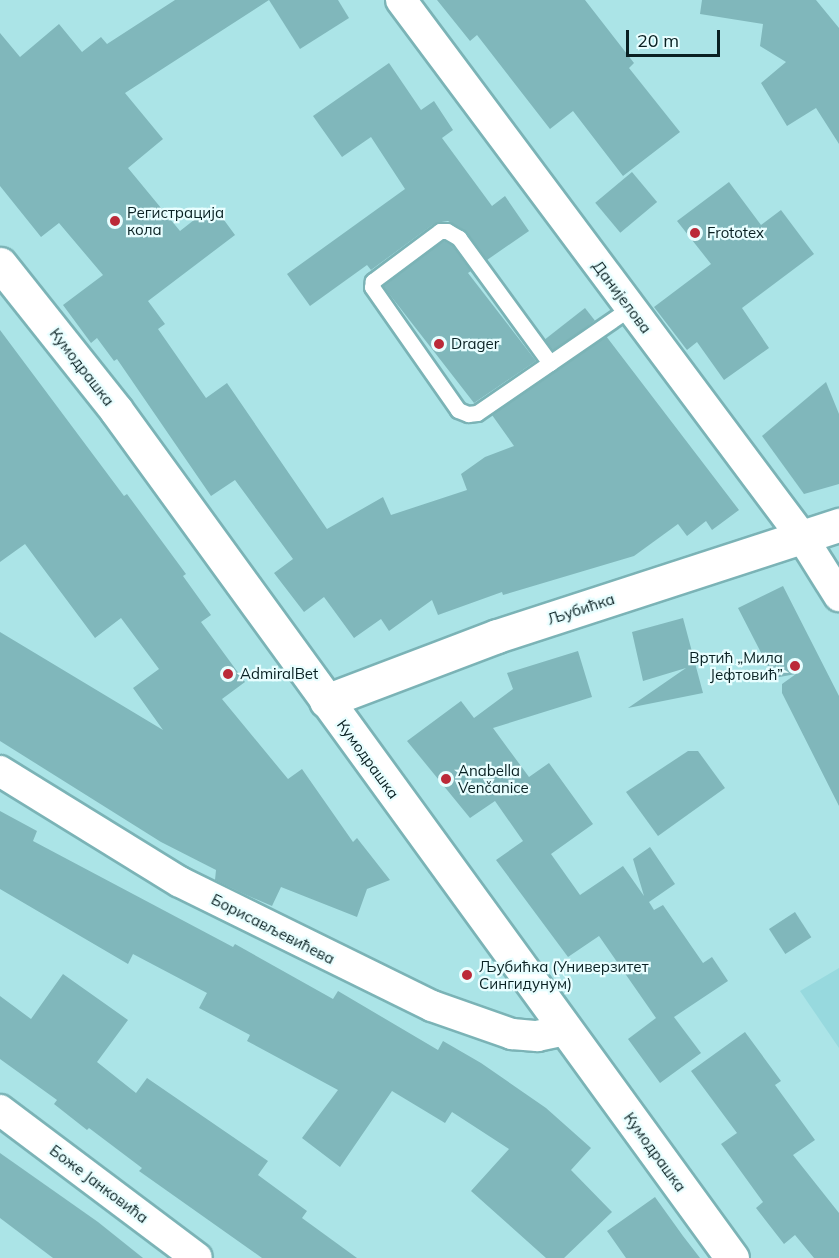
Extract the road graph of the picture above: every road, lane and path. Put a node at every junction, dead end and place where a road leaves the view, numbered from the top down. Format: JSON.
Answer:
{"nodes":[{"id":1,"x":400,"y":0,"type":"edge"},
{"id":2,"x":0,"y":265,"type":"edge"},
{"id":3,"x":630,"y":308,"type":"junction"},
{"id":4,"x":550,"y":363,"type":"junction"},
{"id":5,"x":839,"y":525,"type":"edge"},
{"id":6,"x":802,"y":537,"type":"junction"},
{"id":7,"x":839,"y":596,"type":"edge"},
{"id":8,"x":327,"y":701,"type":"junction"},
{"id":9,"x":0,"y":771,"type":"edge"},
{"id":10,"x":565,"y":1030,"type":"junction"},
{"id":11,"x":0,"y":1110,"type":"edge"},
{"id":12,"x":197,"y":1258,"type":"edge"},
{"id":13,"x":732,"y":1258,"type":"edge"}],
"edges":[{"from":1,"to":3,"type":"street","name":"Данијелова"},
{"from":2,"to":8,"type":"street","name":"Кумодрашка"},
{"from":3,"to":4,"type":"lane"},
{"from":3,"to":6,"type":"street","name":"Данијелова"},
{"from":4,"to":4,"type":"lane"},
{"from":5,"to":6,"type":"street","name":"Љубићка"},
{"from":6,"to":7,"type":"street","name":"Данијелова"},
{"from":6,"to":8,"type":"street","name":"Љубићка"},
{"from":8,"to":10,"type":"street","name":"Кумодрашка"},
{"from":9,"to":10,"type":"street","name":"Борисављевићева"},
{"from":10,"to":13,"type":"street","name":"Кумодрашка"},
{"from":11,"to":12,"type":"street","name":"Боже Јанковића"}]}
